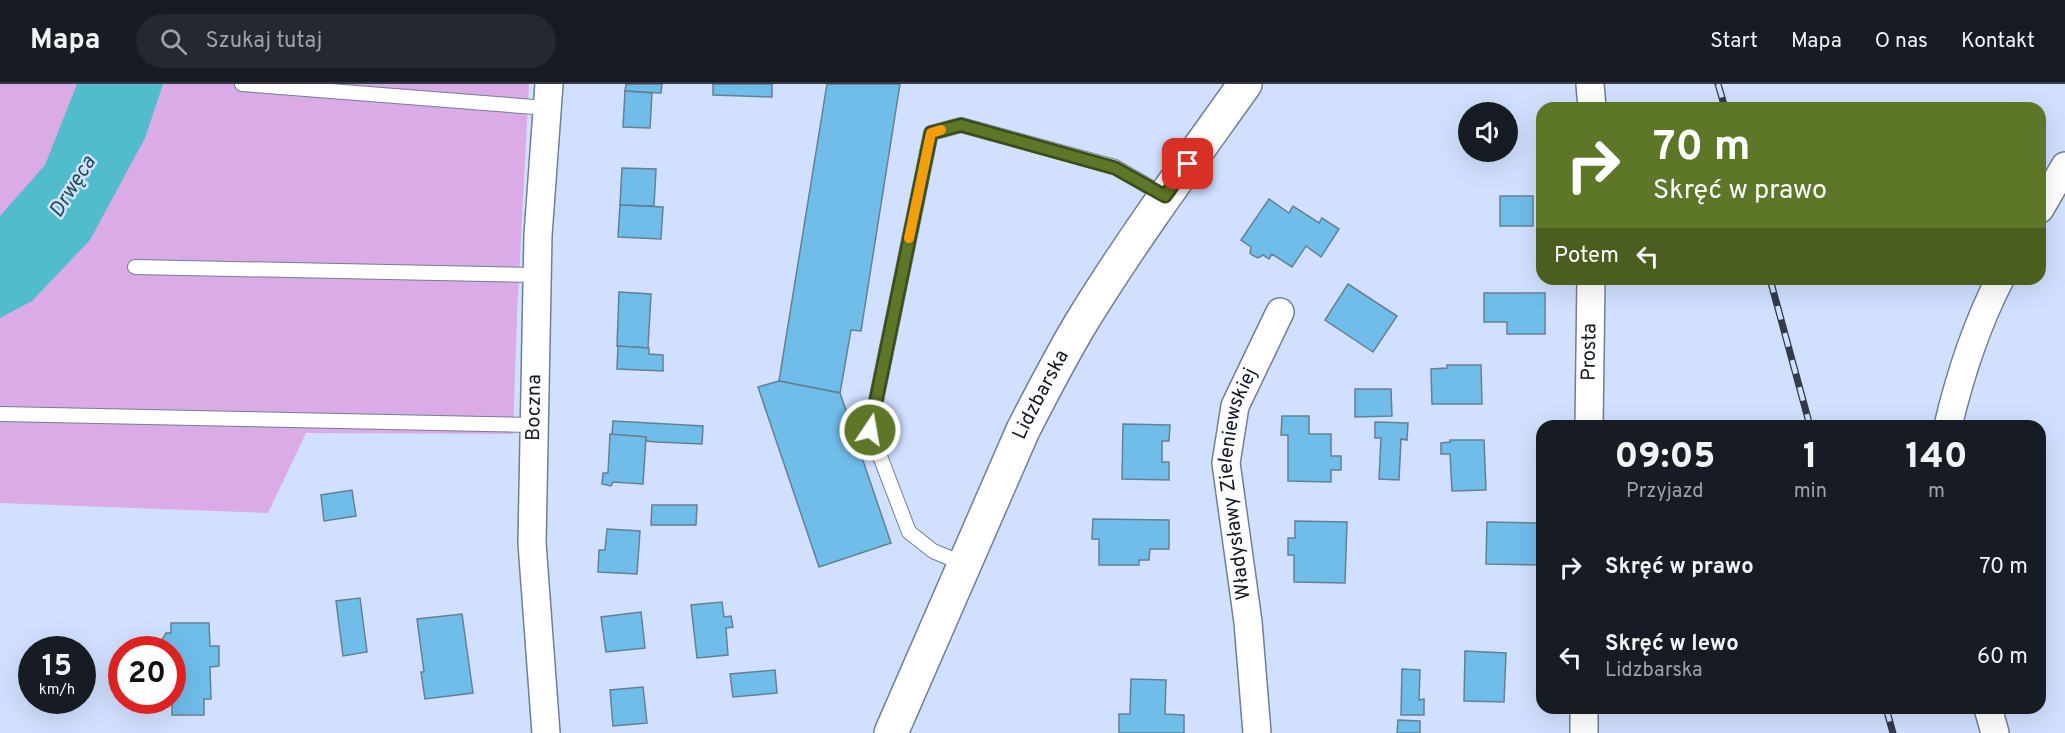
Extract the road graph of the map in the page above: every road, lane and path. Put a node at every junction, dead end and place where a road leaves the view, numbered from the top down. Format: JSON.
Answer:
{"nodes":[{"id":1,"x":242,"y":84,"type":"edge"},
{"id":2,"x":1245,"y":84,"type":"edge"},
{"id":3,"x":1590,"y":84,"type":"edge"},
{"id":4,"x":548,"y":96,"type":"edge"},
{"id":5,"x":1592,"y":102,"type":"edge"},
{"id":6,"x":2065,"y":166,"type":"edge"},
{"id":7,"x":1165,"y":196,"type":"junction"},
{"id":8,"x":2046,"y":199,"type":"edge"},
{"id":9,"x":135,"y":267,"type":"dead end"},
{"id":10,"x":537,"y":275,"type":"junction"},
{"id":11,"x":1591,"y":285,"type":"edge"},
{"id":12,"x":1997,"y":285,"type":"edge"},
{"id":13,"x":1280,"y":312,"type":"dead end"},
{"id":14,"x":0,"y":414,"type":"edge"},
{"id":15,"x":1589,"y":420,"type":"edge"},
{"id":16,"x":1949,"y":420,"type":"edge"},
{"id":17,"x":534,"y":425,"type":"junction"},
{"id":18,"x":964,"y":564,"type":"junction"},
{"id":19,"x":1584,"y":714,"type":"edge"},
{"id":20,"x":1990,"y":714,"type":"edge"},
{"id":21,"x":546,"y":733,"type":"edge"},
{"id":22,"x":891,"y":733,"type":"edge"},
{"id":23,"x":1257,"y":733,"type":"edge"},
{"id":24,"x":1584,"y":733,"type":"edge"},
{"id":25,"x":1995,"y":733,"type":"edge"}],
"edges":[{"from":1,"to":4,"type":"lane"},
{"from":2,"to":7,"type":"main road","name":"Lidzbarska"},
{"from":3,"to":5,"type":"street"},
{"from":4,"to":10,"type":"street","name":"Boczna"},
{"from":6,"to":8,"type":"street"},
{"from":7,"to":18,"type":"main road","name":"Lidzbarska"},
{"from":7,"to":18,"type":"lane"},
{"from":9,"to":10,"type":"lane"},
{"from":10,"to":17,"type":"street","name":"Boczna"},
{"from":11,"to":15,"type":"street","name":"Prosta"},
{"from":12,"to":16,"type":"street"},
{"from":13,"to":23,"type":"street","name":"Władysławy Zieleniewskiej"},
{"from":14,"to":17,"type":"lane"},
{"from":17,"to":21,"type":"street","name":"Boczna"},
{"from":18,"to":22,"type":"main road","name":"Lidzbarska"},
{"from":19,"to":24,"type":"street"},
{"from":20,"to":25,"type":"street"}]}
